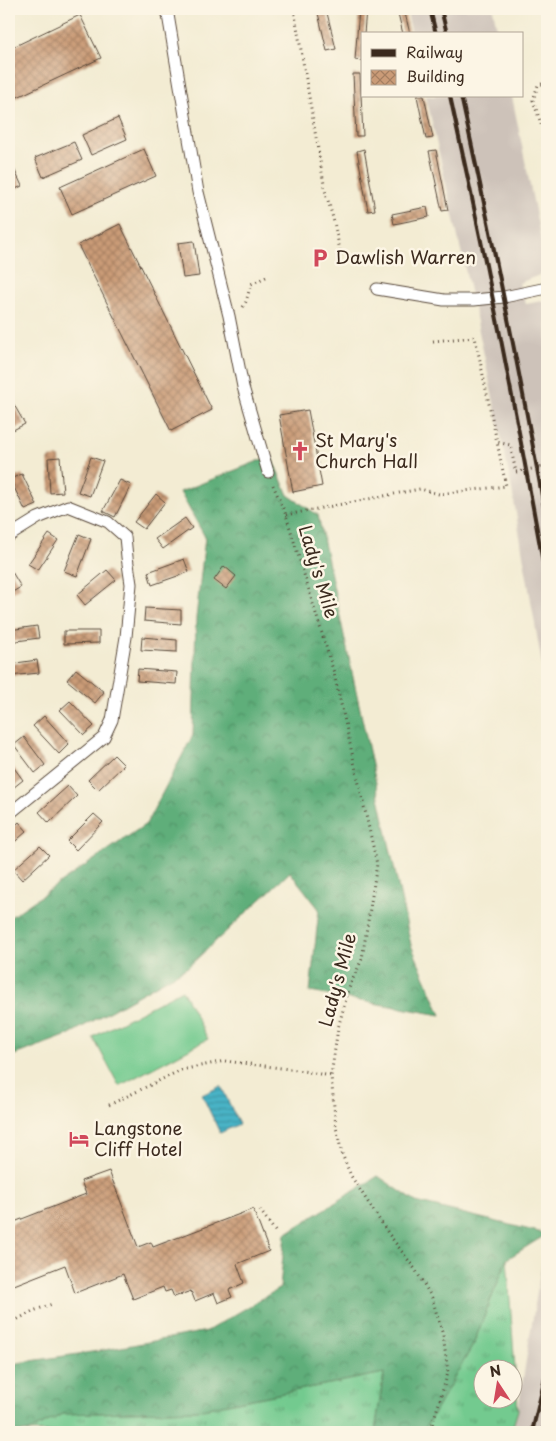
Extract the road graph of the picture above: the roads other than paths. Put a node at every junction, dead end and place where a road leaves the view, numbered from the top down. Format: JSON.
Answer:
{"nodes":[{"id":1,"x":167,"y":9,"type":"edge"},
{"id":2,"x":547,"y":288,"type":"edge"},
{"id":3,"x":377,"y":290,"type":"dead end"},
{"id":4,"x":268,"y":472,"type":"road end"},
{"id":5,"x":9,"y":536,"type":"edge"},
{"id":6,"x":9,"y":814,"type":"edge"}],
"edges":[{"from":1,"to":4,"type":"lane"},
{"from":2,"to":3,"type":"lane"},
{"from":5,"to":6,"type":"lane"}]}
